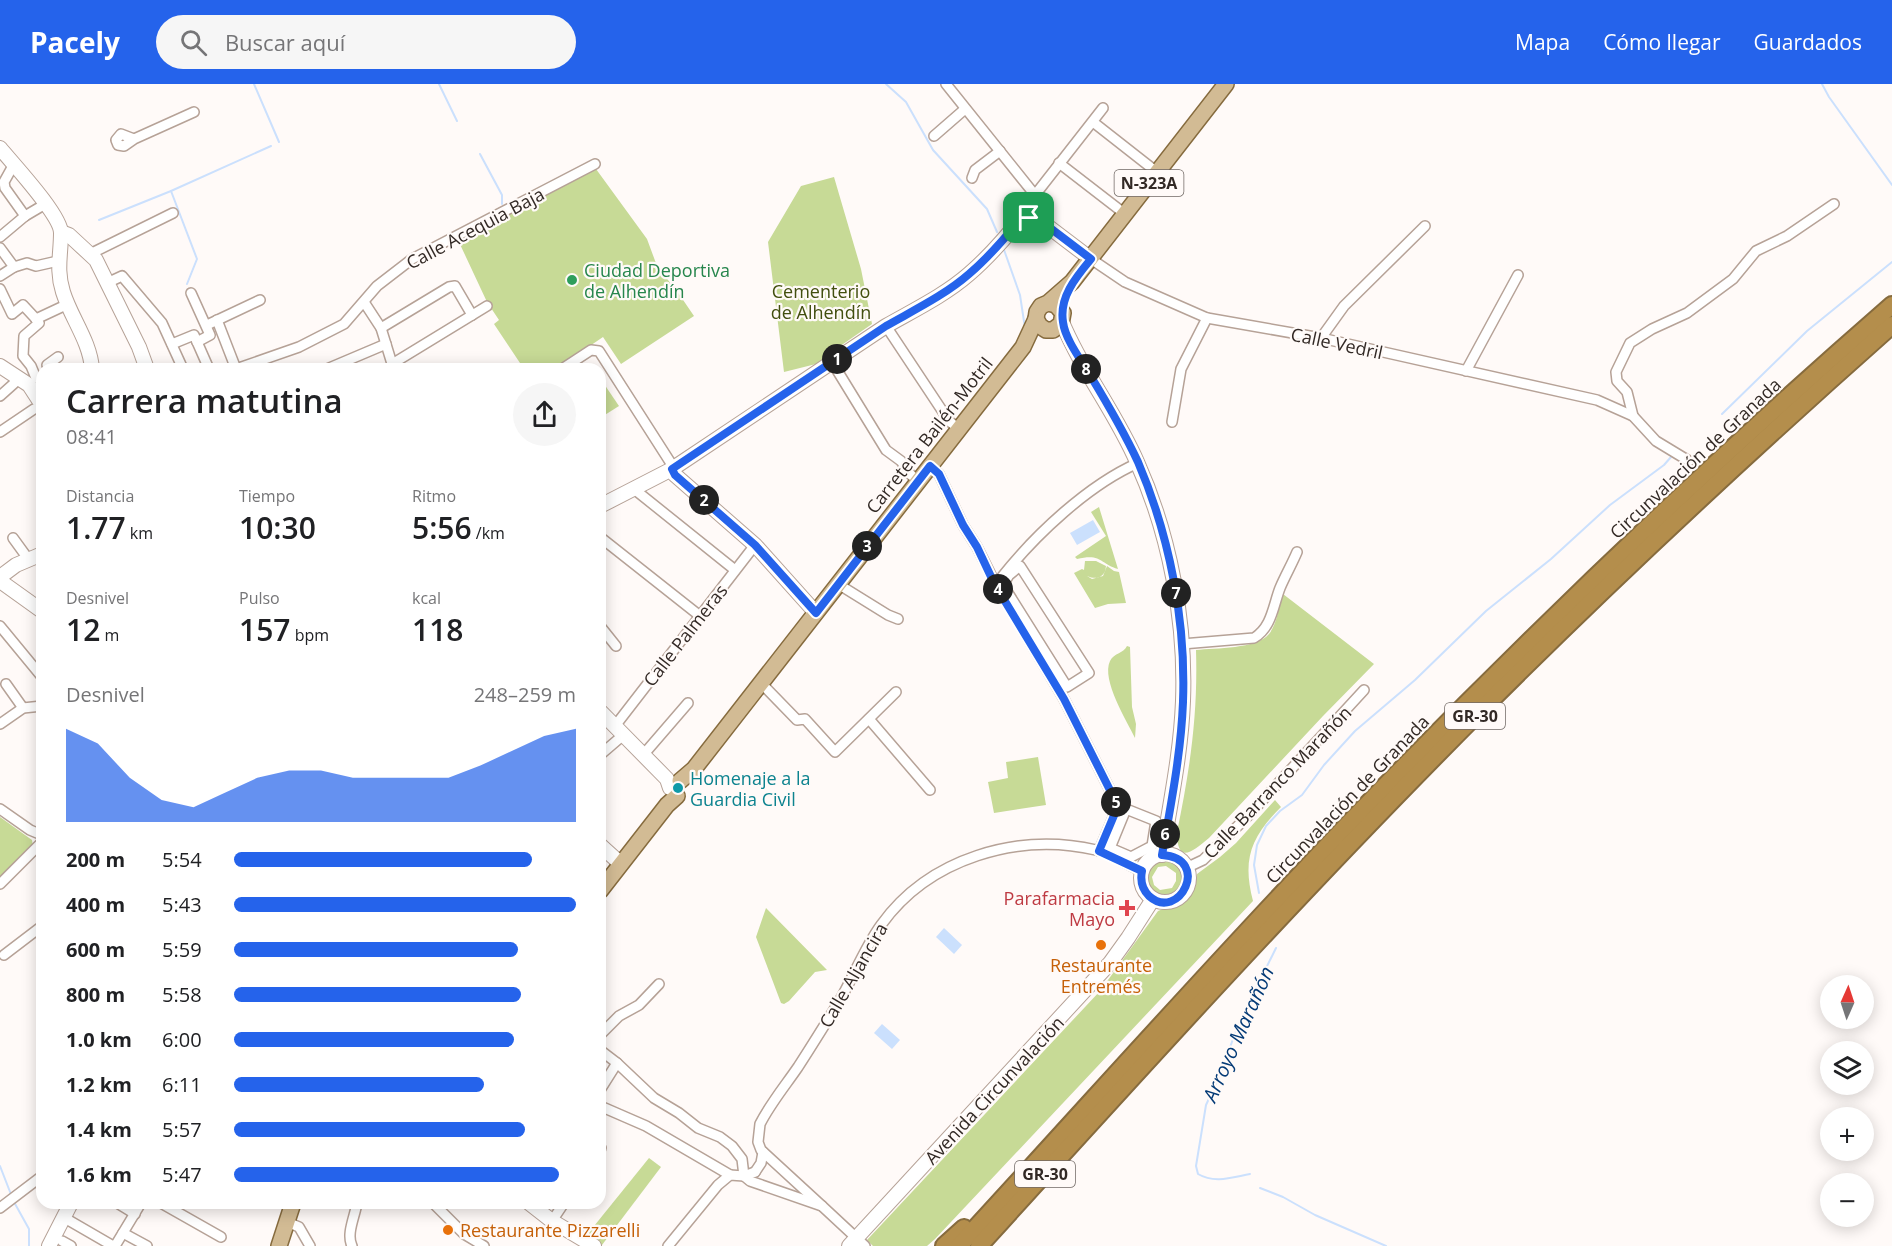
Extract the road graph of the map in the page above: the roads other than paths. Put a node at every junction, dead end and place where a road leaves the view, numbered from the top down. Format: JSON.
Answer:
{"nodes":[{"id":1,"x":946,"y":84,"type":"edge"},
{"id":2,"x":1226,"y":84,"type":"edge"},
{"id":3,"x":1103,"y":108,"type":"dead end"},
{"id":4,"x":965,"y":109,"type":"junction"},
{"id":5,"x":194,"y":112,"type":"dead end"},
{"id":6,"x":1093,"y":122,"type":"junction"},
{"id":7,"x":934,"y":136,"type":"dead end"},
{"id":8,"x":134,"y":139,"type":"dead end"},
{"id":9,"x":0,"y":148,"type":"edge"},
{"id":10,"x":1000,"y":151,"type":"junction"},
{"id":11,"x":1059,"y":163,"type":"junction"},
{"id":12,"x":14,"y":164,"type":"junction"},
{"id":13,"x":595,"y":164,"type":"dead end"},
{"id":14,"x":1158,"y":173,"type":"junction"},
{"id":15,"x":972,"y":178,"type":"dead end"},
{"id":16,"x":2,"y":190,"type":"edge"},
{"id":17,"x":1035,"y":195,"type":"junction"},
{"id":18,"x":46,"y":203,"type":"junction"},
{"id":19,"x":1834,"y":204,"type":"dead end"},
{"id":20,"x":172,"y":213,"type":"dead end"},
{"id":21,"x":1028,"y":213,"type":"junction"},
{"id":22,"x":1125,"y":214,"type":"junction"},
{"id":23,"x":25,"y":216,"type":"junction"},
{"id":24,"x":1425,"y":226,"type":"dead end"},
{"id":25,"x":61,"y":232,"type":"junction"},
{"id":26,"x":0,"y":237,"type":"edge"},
{"id":27,"x":0,"y":248,"type":"edge"},
{"id":28,"x":90,"y":254,"type":"junction"},
{"id":29,"x":1091,"y":259,"type":"junction"},
{"id":30,"x":58,"y":261,"type":"junction"},
{"id":31,"x":14,"y":267,"type":"junction"},
{"id":32,"x":1518,"y":275,"type":"dead end"},
{"id":33,"x":0,"y":276,"type":"edge"},
{"id":34,"x":1072,"y":282,"type":"junction"},
{"id":35,"x":107,"y":283,"type":"junction"},
{"id":36,"x":0,"y":290,"type":"edge"},
{"id":37,"x":191,"y":293,"type":"dead end"},
{"id":38,"x":260,"y":300,"type":"dead end"},
{"id":39,"x":364,"y":302,"type":"junction"},
{"id":40,"x":68,"y":304,"type":"junction"},
{"id":41,"x":1892,"y":305,"type":"edge"},
{"id":42,"x":487,"y":306,"type":"dead end"},
{"id":43,"x":472,"y":315,"type":"junction"},
{"id":44,"x":1207,"y":318,"type":"junction"},
{"id":45,"x":36,"y":319,"type":"junction"},
{"id":46,"x":217,"y":320,"type":"junction"},
{"id":47,"x":1052,"y":322,"type":"junction"},
{"id":48,"x":207,"y":325,"type":"junction"},
{"id":49,"x":1892,"y":325,"type":"edge"},
{"id":50,"x":886,"y":326,"type":"junction"},
{"id":51,"x":381,"y":328,"type":"junction"},
{"id":52,"x":1321,"y":338,"type":"junction"},
{"id":53,"x":197,"y":342,"type":"junction"},
{"id":54,"x":172,"y":344,"type":"junction"},
{"id":55,"x":386,"y":344,"type":"junction"},
{"id":56,"x":58,"y":357,"type":"dead end"},
{"id":57,"x":832,"y":362,"type":"junction"},
{"id":58,"x":50,"y":363,"type":"edge"},
{"id":59,"x":91,"y":363,"type":"edge"},
{"id":60,"x":144,"y":363,"type":"edge"},
{"id":61,"x":180,"y":363,"type":"edge"},
{"id":62,"x":206,"y":363,"type":"edge"},
{"id":63,"x":234,"y":363,"type":"edge"},
{"id":64,"x":255,"y":363,"type":"edge"},
{"id":65,"x":341,"y":363,"type":"edge"},
{"id":66,"x":392,"y":363,"type":"edge"},
{"id":67,"x":398,"y":363,"type":"edge"},
{"id":68,"x":571,"y":363,"type":"edge"},
{"id":69,"x":606,"y":363,"type":"edge"},
{"id":70,"x":606,"y":364,"type":"edge"},
{"id":71,"x":1466,"y":371,"type":"junction"},
{"id":72,"x":22,"y":375,"type":"edge"},
{"id":73,"x":0,"y":396,"type":"edge"},
{"id":74,"x":36,"y":402,"type":"edge"},
{"id":75,"x":36,"y":407,"type":"edge"},
{"id":76,"x":1633,"y":416,"type":"junction"},
{"id":77,"x":1172,"y":422,"type":"dead end"},
{"id":78,"x":959,"y":429,"type":"junction"},
{"id":79,"x":0,"y":432,"type":"edge"},
{"id":80,"x":1689,"y":461,"type":"dead end"},
{"id":81,"x":1138,"y":462,"type":"junction"},
{"id":82,"x":930,"y":466,"type":"junction"},
{"id":83,"x":672,"y":469,"type":"junction"},
{"id":84,"x":918,"y":481,"type":"junction"},
{"id":85,"x":634,"y":489,"type":"junction"},
{"id":86,"x":606,"y":503,"type":"edge"},
{"id":87,"x":12,"y":538,"type":"dead end"},
{"id":88,"x":606,"y":542,"type":"edge"},
{"id":89,"x":755,"y":545,"type":"junction"},
{"id":90,"x":1297,"y":552,"type":"dead end"},
{"id":91,"x":36,"y":557,"type":"edge"},
{"id":92,"x":29,"y":560,"type":"junction"},
{"id":93,"x":1020,"y":566,"type":"joint"},
{"id":94,"x":735,"y":570,"type":"junction"},
{"id":95,"x":0,"y":579,"type":"edge"},
{"id":96,"x":994,"y":583,"type":"junction"},
{"id":97,"x":838,"y":584,"type":"junction"},
{"id":98,"x":36,"y":606,"type":"edge"},
{"id":99,"x":816,"y":613,"type":"junction"},
{"id":100,"x":700,"y":616,"type":"junction"},
{"id":101,"x":898,"y":619,"type":"dead end"},
{"id":102,"x":0,"y":626,"type":"edge"},
{"id":103,"x":606,"y":634,"type":"edge"},
{"id":104,"x":1182,"y":644,"type":"junction"},
{"id":105,"x":616,"y":646,"type":"dead end"},
{"id":106,"x":36,"y":669,"type":"edge"},
{"id":107,"x":761,"y":683,"type":"junction"},
{"id":108,"x":6,"y":684,"type":"dead end"},
{"id":109,"x":1364,"y":690,"type":"dead end"},
{"id":110,"x":896,"y":692,"type":"dead end"},
{"id":111,"x":688,"y":703,"type":"dead end"},
{"id":112,"x":36,"y":707,"type":"edge"},
{"id":113,"x":23,"y":708,"type":"junction"},
{"id":114,"x":869,"y":719,"type":"junction"},
{"id":115,"x":608,"y":723,"type":"edge"},
{"id":116,"x":0,"y":724,"type":"edge"},
{"id":117,"x":644,"y":754,"type":"junction"},
{"id":118,"x":676,"y":787,"type":"junction"},
{"id":119,"x":930,"y":790,"type":"dead end"},
{"id":120,"x":0,"y":809,"type":"edge"},
{"id":121,"x":36,"y":832,"type":"edge"},
{"id":122,"x":36,"y":850,"type":"edge"},
{"id":123,"x":606,"y":850,"type":"edge"},
{"id":124,"x":1157,"y":850,"type":"junction"},
{"id":125,"x":1099,"y":851,"type":"junction"},
{"id":126,"x":34,"y":852,"type":"junction"},
{"id":127,"x":36,"y":854,"type":"edge"},
{"id":128,"x":621,"y":864,"type":"junction"},
{"id":129,"x":1186,"y":868,"type":"junction"},
{"id":130,"x":1142,"y":871,"type":"junction"},
{"id":131,"x":606,"y":883,"type":"edge"},
{"id":132,"x":0,"y":884,"type":"edge"},
{"id":133,"x":1153,"y":899,"type":"junction"},
{"id":134,"x":36,"y":931,"type":"edge"},
{"id":135,"x":4,"y":955,"type":"dead end"},
{"id":136,"x":659,"y":984,"type":"dead end"},
{"id":137,"x":606,"y":1029,"type":"edge"},
{"id":138,"x":606,"y":1054,"type":"edge"},
{"id":139,"x":617,"y":1062,"type":"junction"},
{"id":140,"x":606,"y":1080,"type":"edge"},
{"id":141,"x":606,"y":1109,"type":"edge"},
{"id":142,"x":763,"y":1152,"type":"junction"},
{"id":143,"x":774,"y":1160,"type":"junction"},
{"id":144,"x":762,"y":1164,"type":"junction"},
{"id":145,"x":755,"y":1172,"type":"junction"},
{"id":146,"x":730,"y":1175,"type":"junction"},
{"id":147,"x":744,"y":1176,"type":"junction"},
{"id":148,"x":36,"y":1180,"type":"edge"},
{"id":149,"x":760,"y":1185,"type":"junction"},
{"id":150,"x":1006,"y":1194,"type":"junction"},
{"id":151,"x":8,"y":1201,"type":"edge"},
{"id":152,"x":822,"y":1206,"type":"junction"},
{"id":153,"x":68,"y":1209,"type":"edge"},
{"id":154,"x":127,"y":1209,"type":"edge"},
{"id":155,"x":138,"y":1209,"type":"edge"},
{"id":156,"x":171,"y":1209,"type":"edge"},
{"id":157,"x":291,"y":1209,"type":"edge"},
{"id":158,"x":356,"y":1209,"type":"edge"},
{"id":159,"x":439,"y":1209,"type":"edge"},
{"id":160,"x":530,"y":1209,"type":"edge"},
{"id":161,"x":537,"y":1209,"type":"edge"},
{"id":162,"x":560,"y":1209,"type":"edge"},
{"id":163,"x":135,"y":1214,"type":"junction"},
{"id":164,"x":1006,"y":1216,"type":"junction"},
{"id":165,"x":63,"y":1217,"type":"junction"},
{"id":166,"x":552,"y":1221,"type":"junction"},
{"id":167,"x":287,"y":1222,"type":"junction"},
{"id":168,"x":123,"y":1233,"type":"junction"},
{"id":169,"x":464,"y":1234,"type":"junction"},
{"id":170,"x":221,"y":1238,"type":"dead end"},
{"id":171,"x":857,"y":1243,"type":"edge"},
{"id":172,"x":55,"y":1244,"type":"edge"},
{"id":173,"x":71,"y":1246,"type":"edge"},
{"id":174,"x":114,"y":1246,"type":"edge"},
{"id":175,"x":147,"y":1246,"type":"edge"},
{"id":176,"x":279,"y":1246,"type":"edge"},
{"id":177,"x":310,"y":1246,"type":"edge"},
{"id":178,"x":352,"y":1246,"type":"edge"},
{"id":179,"x":461,"y":1246,"type":"edge"},
{"id":180,"x":484,"y":1246,"type":"edge"},
{"id":181,"x":585,"y":1246,"type":"edge"},
{"id":182,"x":594,"y":1246,"type":"edge"},
{"id":183,"x":668,"y":1246,"type":"edge"},
{"id":184,"x":944,"y":1246,"type":"edge"},
{"id":185,"x":959,"y":1246,"type":"edge"},
{"id":186,"x":979,"y":1246,"type":"edge"},
{"id":187,"x":988,"y":1246,"type":"edge"}],
"edges":[{"from":1,"to":4,"type":"street"},
{"from":2,"to":14,"type":"main road","name":"Carretera Bailén-Motril","number":"N-323A"},
{"from":3,"to":6,"type":"street"},
{"from":4,"to":7,"type":"street"},
{"from":4,"to":10,"type":"street"},
{"from":5,"to":8,"type":"street"},
{"from":6,"to":11,"type":"street"},
{"from":6,"to":14,"type":"street"},
{"from":9,"to":12,"type":"street"},
{"from":10,"to":15,"type":"street"},
{"from":10,"to":17,"type":"street"},
{"from":11,"to":17,"type":"street"},
{"from":11,"to":22,"type":"street"},
{"from":12,"to":16,"type":"street"},
{"from":12,"to":18,"type":"street"},
{"from":13,"to":39,"type":"street","name":"Calle Acequia Baja"},
{"from":14,"to":22,"type":"main road","name":"Carretera Bailén-Motril","number":"N-323A"},
{"from":16,"to":23,"type":"street"},
{"from":17,"to":21,"type":"street"},
{"from":18,"to":23,"type":"street"},
{"from":18,"to":25,"type":"street"},
{"from":19,"to":76,"type":"street"},
{"from":20,"to":28,"type":"street"},
{"from":21,"to":29,"type":"street"},
{"from":21,"to":50,"type":"street"},
{"from":22,"to":29,"type":"main road","name":"Carretera Bailén-Motril","number":"N-323A"},
{"from":23,"to":26,"type":"street"},
{"from":24,"to":52,"type":"street"},
{"from":25,"to":28,"type":"street"},
{"from":25,"to":30,"type":"street"},
{"from":27,"to":31,"type":"street"},
{"from":28,"to":35,"type":"street"},
{"from":29,"to":34,"type":"main road","name":"Carretera Bailén-Motril","number":"N-323A"},
{"from":29,"to":44,"type":"street","name":"Calle Vedril"},
{"from":30,"to":31,"type":"street"},
{"from":30,"to":40,"type":"street"},
{"from":31,"to":33,"type":"street"},
{"from":32,"to":71,"type":"street"},
{"from":34,"to":47,"type":"main road","name":"Carretera Bailén-Motril","number":"N-323A"},
{"from":34,"to":47,"type":"main road","name":"Carretera Bailén-Motril","number":"N-323A"},
{"from":35,"to":54,"type":"street"},
{"from":35,"to":60,"type":"street"},
{"from":36,"to":45,"type":"street"},
{"from":37,"to":48,"type":"street"},
{"from":38,"to":46,"type":"street"},
{"from":39,"to":51,"type":"street"},
{"from":39,"to":64,"type":"street","name":"Calle Acequia Baja"},
{"from":40,"to":45,"type":"street"},
{"from":40,"to":59,"type":"street"},
{"from":41,"to":150,"type":"highway","name":"Circunvalación de Granada","number":"GR-30"},
{"from":42,"to":43,"type":"street"},
{"from":43,"to":51,"type":"street"},
{"from":43,"to":67,"type":"street"},
{"from":44,"to":52,"type":"street","name":"Calle Vedril"},
{"from":44,"to":77,"type":"street"},
{"from":45,"to":72,"type":"street"},
{"from":46,"to":48,"type":"street"},
{"from":46,"to":63,"type":"street"},
{"from":47,"to":78,"type":"main road","name":"Carretera Bailén-Motril","number":"N-323A"},
{"from":47,"to":81,"type":"street"},
{"from":48,"to":53,"type":"street"},
{"from":49,"to":164,"type":"highway","name":"Circunvalación de Granada","number":"GR-30"},
{"from":50,"to":57,"type":"street"},
{"from":50,"to":78,"type":"street"},
{"from":51,"to":55,"type":"street"},
{"from":52,"to":71,"type":"street","name":"Calle Vedril"},
{"from":53,"to":54,"type":"street"},
{"from":53,"to":62,"type":"street"},
{"from":54,"to":61,"type":"street"},
{"from":55,"to":65,"type":"street"},
{"from":55,"to":66,"type":"street"},
{"from":56,"to":58,"type":"street"},
{"from":57,"to":83,"type":"street"},
{"from":57,"to":84,"type":"street"},
{"from":68,"to":69,"type":"street"},
{"from":70,"to":83,"type":"street"},
{"from":71,"to":76,"type":"street","name":"Calle Vedril"},
{"from":72,"to":73,"type":"street"},
{"from":72,"to":74,"type":"street"},
{"from":75,"to":79,"type":"street"},
{"from":76,"to":80,"type":"street","name":"Calle Vedril"},
{"from":78,"to":82,"type":"main road","name":"Carretera Bailén-Motril","number":"N-323A"},
{"from":81,"to":96,"type":"street"},
{"from":81,"to":104,"type":"street"},
{"from":82,"to":84,"type":"main road","name":"Carretera Bailén-Motril","number":"N-323A"},
{"from":82,"to":96,"type":"street"},
{"from":83,"to":85,"type":"street"},
{"from":83,"to":89,"type":"street"},
{"from":84,"to":97,"type":"main road","name":"Carretera Bailén-Motril","number":"N-323A"},
{"from":85,"to":86,"type":"street"},
{"from":85,"to":94,"type":"street"},
{"from":87,"to":92,"type":"street"},
{"from":88,"to":100,"type":"street"},
{"from":89,"to":94,"type":"street","name":"Calle Palmeras"},
{"from":89,"to":99,"type":"street"},
{"from":90,"to":104,"type":"street"},
{"from":91,"to":92,"type":"street"},
{"from":92,"to":95,"type":"street"},
{"from":93,"to":93,"type":"street"},
{"from":94,"to":100,"type":"street","name":"Calle Palmeras"},
{"from":95,"to":98,"type":"street"},
{"from":96,"to":125,"type":"street"},
{"from":97,"to":99,"type":"main road","name":"Carretera Bailén-Motril","number":"N-323A"},
{"from":97,"to":101,"type":"street"},
{"from":99,"to":107,"type":"main road","name":"Carretera Bailén-Motril","number":"N-323A"},
{"from":100,"to":115,"type":"street","name":"Calle Palmeras"},
{"from":102,"to":106,"type":"street"},
{"from":103,"to":105,"type":"street"},
{"from":104,"to":124,"type":"street"},
{"from":107,"to":114,"type":"street"},
{"from":107,"to":118,"type":"main road","name":"Carretera Bailén-Motril","number":"N-323A"},
{"from":108,"to":113,"type":"street"},
{"from":109,"to":129,"type":"street","name":"Calle Barranco Marañón"},
{"from":110,"to":114,"type":"street"},
{"from":111,"to":117,"type":"street"},
{"from":112,"to":113,"type":"street"},
{"from":113,"to":116,"type":"street"},
{"from":114,"to":119,"type":"street"},
{"from":115,"to":117,"type":"street"},
{"from":117,"to":118,"type":"street"},
{"from":118,"to":128,"type":"main road","name":"Carretera Bailén-Motril","number":"N-323A"},
{"from":120,"to":121,"type":"street"},
{"from":122,"to":126,"type":"street"},
{"from":123,"to":128,"type":"street"},
{"from":124,"to":124,"type":"street"},
{"from":124,"to":129,"type":"street"},
{"from":124,"to":130,"type":"street"},
{"from":125,"to":130,"type":"street","name":"Calle Aljancira"},
{"from":125,"to":142,"type":"street","name":"Calle Aljancira"},
{"from":126,"to":127,"type":"street"},
{"from":126,"to":132,"type":"street"},
{"from":128,"to":131,"type":"main road","name":"Carretera Bailén-Motril","number":"N-323A"},
{"from":129,"to":133,"type":"street"},
{"from":130,"to":133,"type":"street"},
{"from":133,"to":171,"type":"street","name":"Avenida Circunvalación"},
{"from":134,"to":135,"type":"street"},
{"from":136,"to":137,"type":"street"},
{"from":138,"to":139,"type":"street"},
{"from":139,"to":140,"type":"street"},
{"from":139,"to":147,"type":"street"},
{"from":141,"to":146,"type":"street"},
{"from":142,"to":143,"type":"street"},
{"from":142,"to":144,"type":"street","name":"Calle Aljancira"},
{"from":143,"to":144,"type":"street"},
{"from":143,"to":152,"type":"street"},
{"from":144,"to":145,"type":"street"},
{"from":145,"to":147,"type":"street"},
{"from":145,"to":149,"type":"street"},
{"from":146,"to":147,"type":"street"},
{"from":146,"to":183,"type":"street"},
{"from":147,"to":149,"type":"street"},
{"from":148,"to":151,"type":"street"},
{"from":149,"to":152,"type":"street"},
{"from":150,"to":184,"type":"highway"},
{"from":150,"to":185,"type":"highway","name":"Circunvalación de Granada","number":"GR-30"},
{"from":152,"to":171,"type":"street"},
{"from":153,"to":165,"type":"street"},
{"from":154,"to":163,"type":"street"},
{"from":155,"to":163,"type":"street"},
{"from":156,"to":170,"type":"street"},
{"from":157,"to":167,"type":"main road"},
{"from":158,"to":178,"type":"street"},
{"from":159,"to":169,"type":"street"},
{"from":160,"to":181,"type":"street"},
{"from":161,"to":166,"type":"street"},
{"from":162,"to":166,"type":"street"},
{"from":163,"to":168,"type":"street"},
{"from":164,"to":186,"type":"highway","name":"Circunvalación de Granada","number":"GR-30"},
{"from":164,"to":187,"type":"highway"},
{"from":165,"to":172,"type":"street"},
{"from":165,"to":174,"type":"street"},
{"from":166,"to":182,"type":"street"},
{"from":167,"to":176,"type":"main road"},
{"from":167,"to":177,"type":"street"},
{"from":168,"to":174,"type":"street"},
{"from":168,"to":175,"type":"street"},
{"from":169,"to":179,"type":"street"},
{"from":169,"to":180,"type":"street"},
{"from":172,"to":173,"type":"street"}]}
